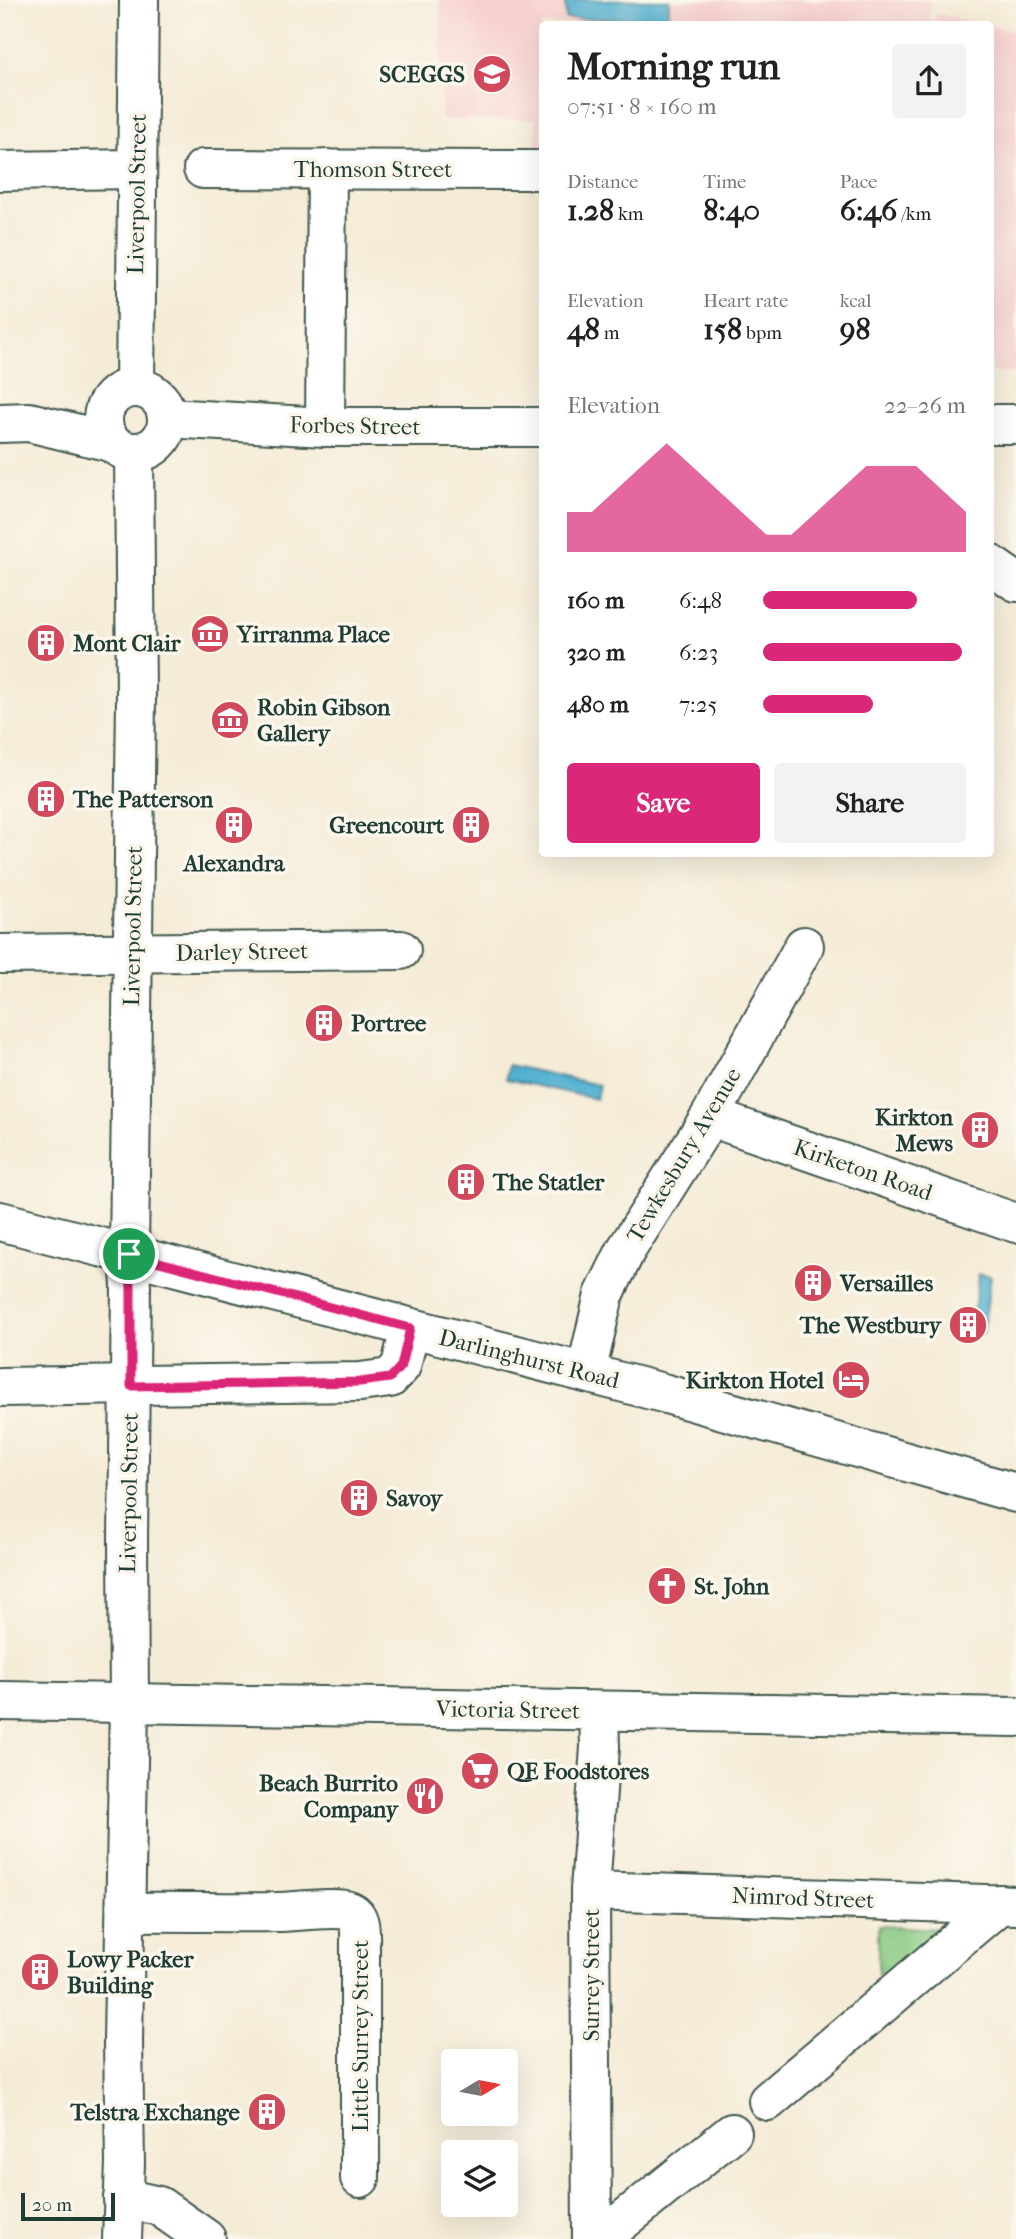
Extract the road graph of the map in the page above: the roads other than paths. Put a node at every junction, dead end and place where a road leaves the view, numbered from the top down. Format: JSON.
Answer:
{"nodes":[{"id":1,"x":139,"y":0,"type":"edge"},
{"id":2,"x":137,"y":169,"type":"junction"},
{"id":3,"x":203,"y":169,"type":"dead end"},
{"id":4,"x":327,"y":169,"type":"junction"},
{"id":5,"x":539,"y":170,"type":"edge"},
{"id":6,"x":0,"y":171,"type":"edge"},
{"id":7,"x":125,"y":391,"type":"junction"},
{"id":8,"x":167,"y":418,"type":"junction"},
{"id":9,"x":15,"y":422,"type":"edge"},
{"id":10,"x":994,"y":424,"type":"edge"},
{"id":11,"x":1016,"y":424,"type":"edge"},
{"id":12,"x":326,"y":427,"type":"junction"},
{"id":13,"x":539,"y":427,"type":"edge"},
{"id":14,"x":123,"y":447,"type":"junction"},
{"id":15,"x":994,"y":567,"type":"edge"},
{"id":16,"x":1016,"y":582,"type":"edge"},
{"id":17,"x":804,"y":946,"type":"dead end"},
{"id":18,"x":401,"y":950,"type":"dead end"},
{"id":19,"x":0,"y":954,"type":"edge"},
{"id":20,"x":132,"y":954,"type":"junction"},
{"id":21,"x":710,"y":1117,"type":"junction"},
{"id":22,"x":0,"y":1221,"type":"edge"},
{"id":23,"x":1016,"y":1223,"type":"edge"},
{"id":24,"x":129,"y":1254,"type":"junction"},
{"id":25,"x":410,"y":1328,"type":"junction"},
{"id":26,"x":586,"y":1373,"type":"junction"},
{"id":27,"x":131,"y":1386,"type":"junction"},
{"id":28,"x":0,"y":1387,"type":"edge"},
{"id":29,"x":1016,"y":1493,"type":"edge"},
{"id":30,"x":0,"y":1701,"type":"edge"},
{"id":31,"x":130,"y":1704,"type":"junction"},
{"id":32,"x":599,"y":1711,"type":"junction"},
{"id":33,"x":1016,"y":1717,"type":"edge"},
{"id":34,"x":590,"y":1891,"type":"junction"},
{"id":35,"x":1008,"y":1904,"type":"edge"},
{"id":36,"x":126,"y":1912,"type":"junction"},
{"id":37,"x":768,"y":2101,"type":"dead end"},
{"id":38,"x":732,"y":2133,"type":"dead end"},
{"id":39,"x":360,"y":2178,"type":"dead end"},
{"id":40,"x":123,"y":2198,"type":"junction"},
{"id":41,"x":122,"y":2239,"type":"edge"},
{"id":42,"x":206,"y":2239,"type":"edge"},
{"id":43,"x":592,"y":2239,"type":"edge"},
{"id":44,"x":600,"y":2239,"type":"edge"}],
"edges":[{"from":1,"to":2,"type":"street","name":"Liverpool Street"},
{"from":2,"to":6,"type":"street"},
{"from":2,"to":7,"type":"street","name":"Liverpool Street"},
{"from":3,"to":4,"type":"street","name":"Thomson Street"},
{"from":4,"to":5,"type":"street","name":"Thomson Street"},
{"from":4,"to":12,"type":"street"},
{"from":7,"to":8,"type":"street"},
{"from":7,"to":9,"type":"street"},
{"from":7,"to":14,"type":"street"},
{"from":8,"to":12,"type":"street","name":"Forbes Street"},
{"from":8,"to":14,"type":"street"},
{"from":9,"to":14,"type":"street"},
{"from":10,"to":11,"type":"street"},
{"from":12,"to":13,"type":"street","name":"Forbes Street"},
{"from":14,"to":20,"type":"street","name":"Liverpool Street"},
{"from":15,"to":16,"type":"street"},
{"from":17,"to":21,"type":"street","name":"Tewkesbury Avenue"},
{"from":18,"to":20,"type":"street","name":"Darley Street"},
{"from":19,"to":20,"type":"street","name":"Darley Street"},
{"from":20,"to":24,"type":"street","name":"Liverpool Street"},
{"from":21,"to":23,"type":"street","name":"Kirketon Road"},
{"from":21,"to":26,"type":"street","name":"Tewkesbury Avenue"},
{"from":22,"to":24,"type":"street","name":"Darlinghurst Road"},
{"from":24,"to":25,"type":"street","name":"Darlinghurst Road"},
{"from":24,"to":27,"type":"street","name":"Liverpool Street"},
{"from":25,"to":26,"type":"street","name":"Darlinghurst Road"},
{"from":25,"to":27,"type":"street"},
{"from":26,"to":29,"type":"street","name":"Darlinghurst Road"},
{"from":27,"to":28,"type":"street"},
{"from":27,"to":31,"type":"street","name":"Liverpool Street"},
{"from":30,"to":31,"type":"street","name":"Victoria Street"},
{"from":31,"to":32,"type":"street","name":"Victoria Street"},
{"from":31,"to":36,"type":"street","name":"Liverpool Street"},
{"from":32,"to":33,"type":"street","name":"Victoria Street"},
{"from":32,"to":34,"type":"street","name":"Surrey Street"},
{"from":34,"to":35,"type":"street","name":"Nimrod Street"},
{"from":34,"to":43,"type":"street","name":"Surrey Street"},
{"from":35,"to":37,"type":"street"},
{"from":36,"to":39,"type":"street","name":"Little Surrey Street"},
{"from":36,"to":40,"type":"street","name":"Liverpool Street"},
{"from":38,"to":44,"type":"street"},
{"from":40,"to":41,"type":"street","name":"Liverpool Street"},
{"from":40,"to":42,"type":"street"}]}
